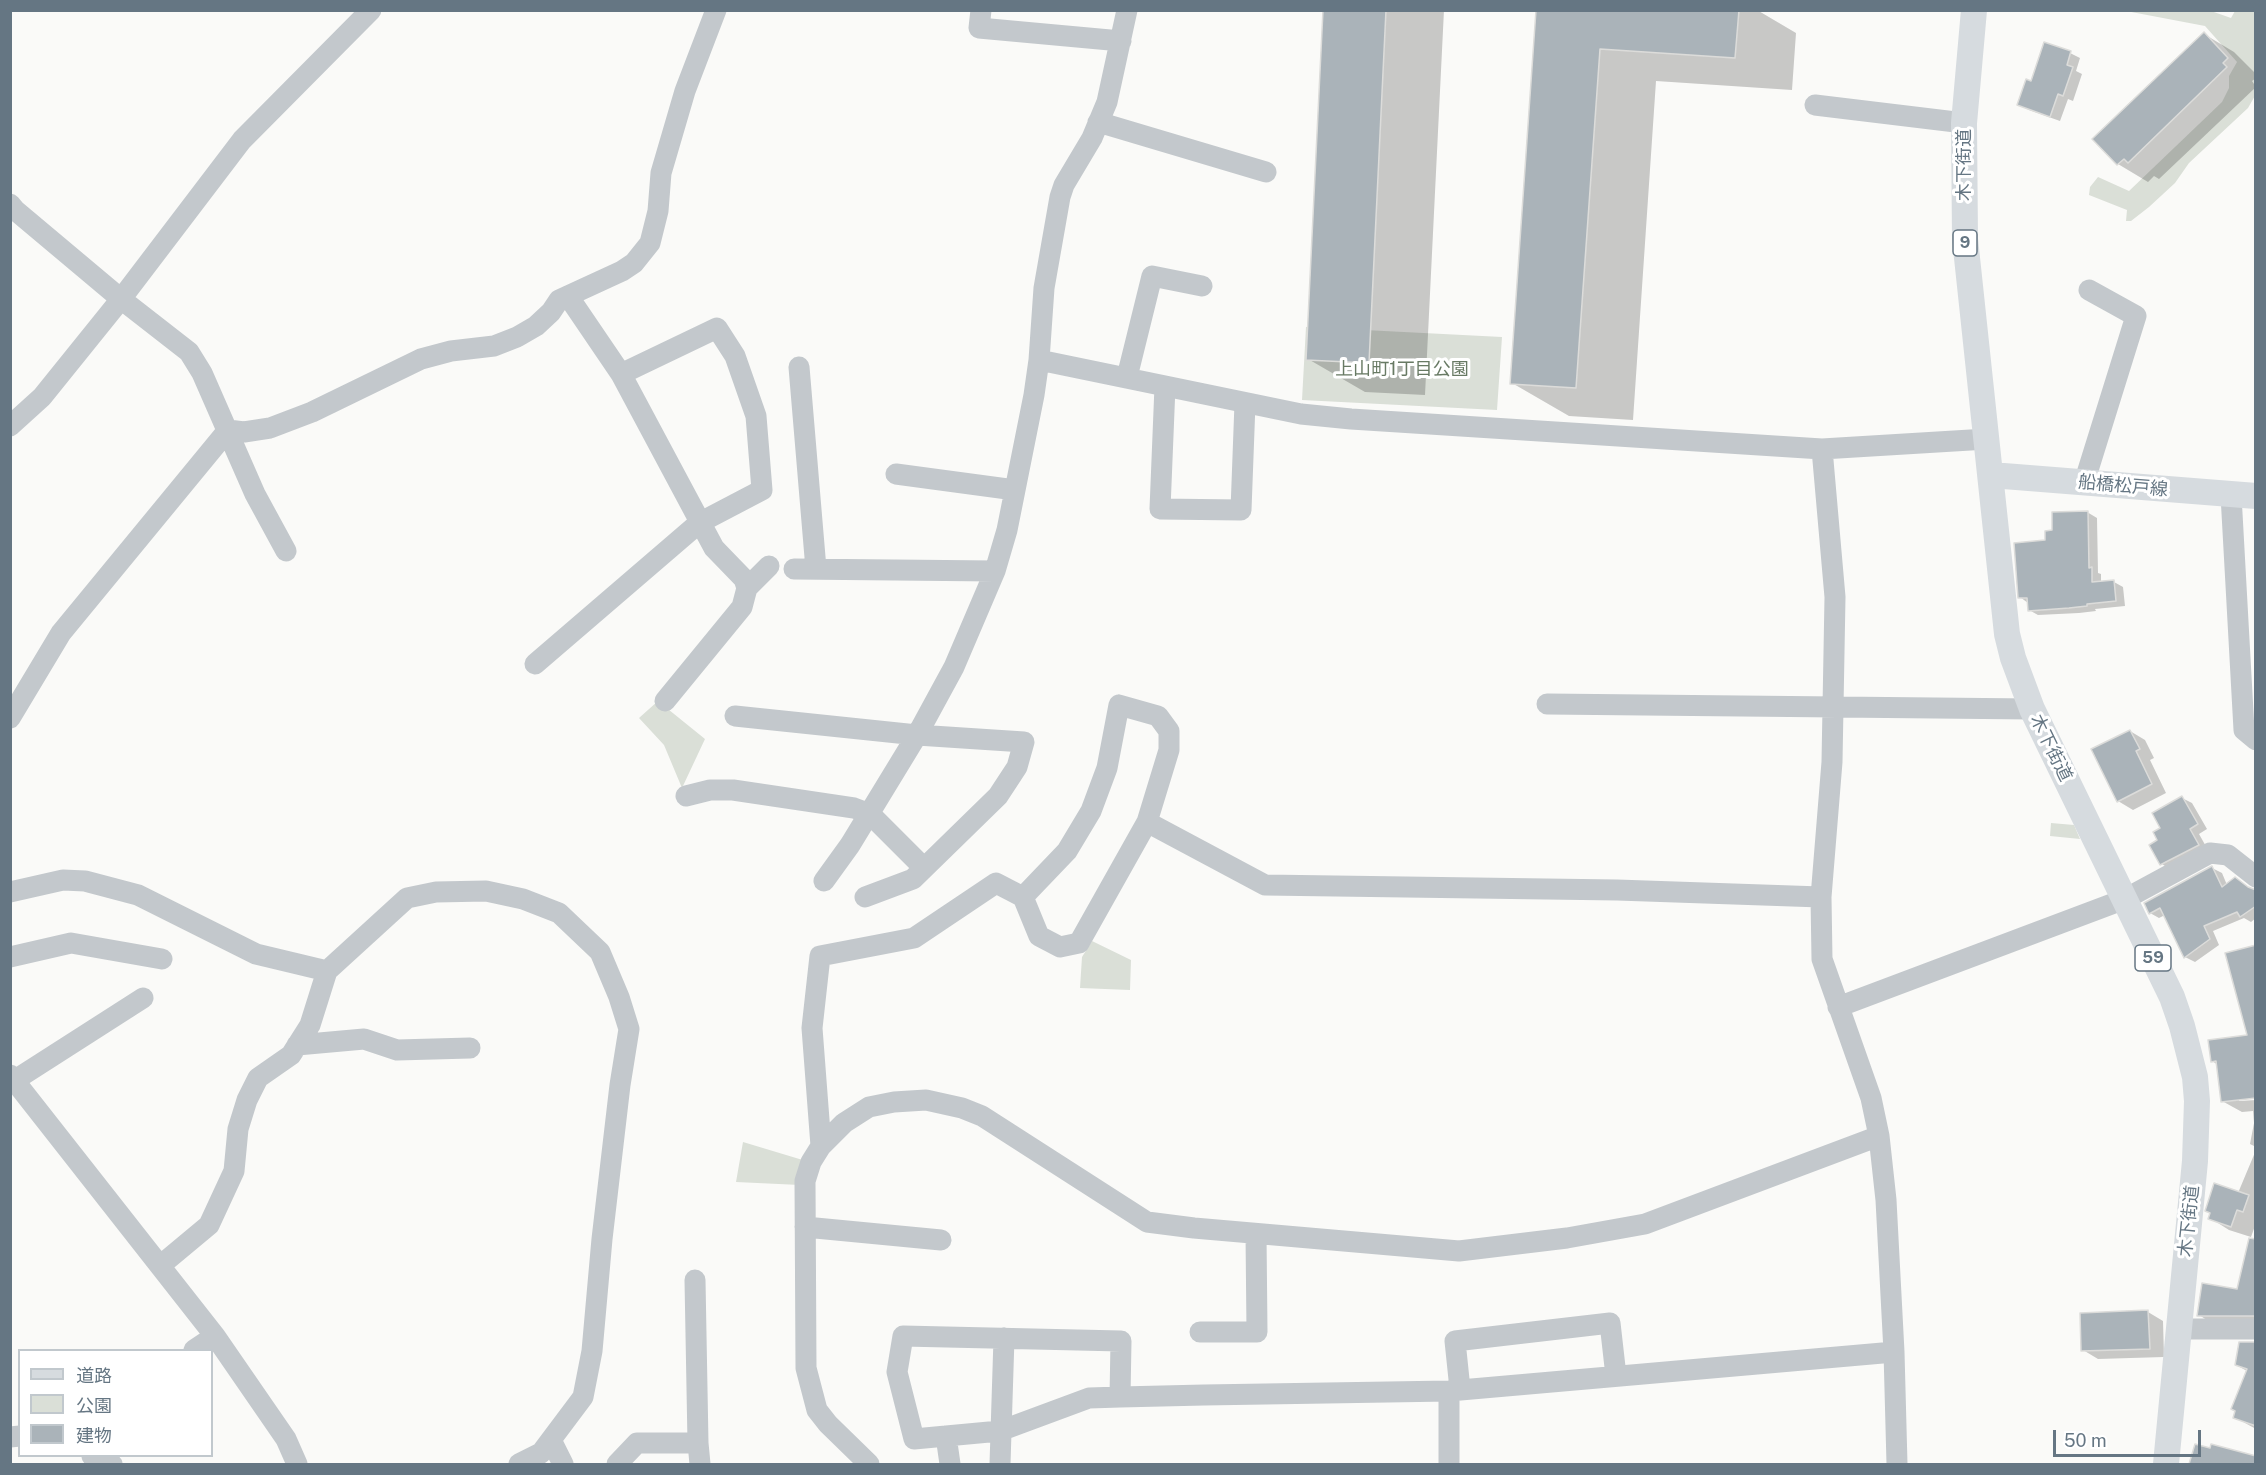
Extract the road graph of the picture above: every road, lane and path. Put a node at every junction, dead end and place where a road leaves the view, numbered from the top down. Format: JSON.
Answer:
{"nodes":[{"id":1,"x":371,"y":10,"type":"edge"},
{"id":2,"x":716,"y":10,"type":"edge"},
{"id":3,"x":981,"y":10,"type":"edge"},
{"id":4,"x":1127,"y":10,"type":"edge"},
{"id":5,"x":1974,"y":10,"type":"edge"},
{"id":6,"x":1121,"y":41,"type":"junction"},
{"id":7,"x":1815,"y":105,"type":"dead end"},
{"id":8,"x":1098,"y":122,"type":"junction"},
{"id":9,"x":1964,"y":123,"type":"junction"},
{"id":10,"x":1266,"y":172,"type":"dead end"},
{"id":11,"x":12,"y":210,"type":"edge"},
{"id":12,"x":1202,"y":286,"type":"dead end"},
{"id":13,"x":2089,"y":290,"type":"dead end"},
{"id":14,"x":568,"y":296,"type":"junction"},
{"id":15,"x":121,"y":299,"type":"junction"},
{"id":16,"x":1039,"y":360,"type":"junction"},
{"id":17,"x":799,"y":367,"type":"dead end"},
{"id":18,"x":621,"y":374,"type":"junction"},
{"id":19,"x":1127,"y":377,"type":"junction"},
{"id":20,"x":1165,"y":386,"type":"junction"},
{"id":21,"x":1245,"y":404,"type":"junction"},
{"id":22,"x":12,"y":423,"type":"edge"},
{"id":23,"x":228,"y":430,"type":"junction"},
{"id":24,"x":1987,"y":438,"type":"junction"},
{"id":25,"x":1822,"y":449,"type":"junction"},
{"id":26,"x":896,"y":474,"type":"dead end"},
{"id":27,"x":1991,"y":475,"type":"junction"},
{"id":28,"x":2084,"y":483,"type":"junction"},
{"id":29,"x":1014,"y":490,"type":"junction"},
{"id":30,"x":2243,"y":496,"type":"edge"},
{"id":31,"x":699,"y":523,"type":"junction"},
{"id":32,"x":286,"y":551,"type":"dead end"},
{"id":33,"x":769,"y":566,"type":"dead end"},
{"id":34,"x":794,"y":569,"type":"dead end"},
{"id":35,"x":816,"y":569,"type":"junction"},
{"id":36,"x":995,"y":571,"type":"junction"},
{"id":37,"x":747,"y":588,"type":"junction"},
{"id":38,"x":536,"y":664,"type":"dead end"},
{"id":39,"x":665,"y":701,"type":"dead end"},
{"id":40,"x":1547,"y":704,"type":"dead end"},
{"id":41,"x":1833,"y":707,"type":"junction"},
{"id":42,"x":2032,"y":709,"type":"junction"},
{"id":43,"x":735,"y":716,"type":"dead end"},
{"id":44,"x":10,"y":718,"type":"edge"},
{"id":45,"x":917,"y":735,"type":"junction"},
{"id":46,"x":2256,"y":740,"type":"edge"},
{"id":47,"x":686,"y":796,"type":"dead end"},
{"id":48,"x":870,"y":814,"type":"junction"},
{"id":49,"x":1147,"y":822,"type":"junction"},
{"id":50,"x":924,"y":868,"type":"junction"},
{"id":51,"x":2256,"y":877,"type":"edge"},
{"id":52,"x":824,"y":881,"type":"dead end"},
{"id":53,"x":10,"y":892,"type":"edge"},
{"id":54,"x":865,"y":897,"type":"dead end"},
{"id":55,"x":1023,"y":897,"type":"junction"},
{"id":56,"x":1821,"y":897,"type":"junction"},
{"id":57,"x":2125,"y":899,"type":"junction"},
{"id":58,"x":10,"y":957,"type":"edge"},
{"id":59,"x":162,"y":960,"type":"dead end"},
{"id":60,"x":327,"y":971,"type":"junction"},
{"id":61,"x":143,"y":998,"type":"dead end"},
{"id":62,"x":1839,"y":1007,"type":"junction"},
{"id":63,"x":297,"y":1045,"type":"junction"},
{"id":64,"x":470,"y":1048,"type":"dead end"},
{"id":65,"x":13,"y":1078,"type":"edge"},
{"id":66,"x":1878,"y":1136,"type":"junction"},
{"id":67,"x":821,"y":1146,"type":"junction"},
{"id":68,"x":805,"y":1227,"type":"junction"},
{"id":69,"x":1256,"y":1233,"type":"junction"},
{"id":70,"x":941,"y":1240,"type":"dead end"},
{"id":71,"x":161,"y":1265,"type":"junction"},
{"id":72,"x":695,"y":1280,"type":"dead end"},
{"id":73,"x":2179,"y":1329,"type":"junction"},
{"id":74,"x":2256,"y":1329,"type":"edge"},
{"id":75,"x":1200,"y":1332,"type":"dead end"},
{"id":76,"x":215,"y":1336,"type":"junction"},
{"id":77,"x":1004,"y":1338,"type":"junction"},
{"id":78,"x":196,"y":1349,"type":"edge"},
{"id":79,"x":1894,"y":1352,"type":"junction"},
{"id":80,"x":1616,"y":1376,"type":"junction"},
{"id":81,"x":1455,"y":1390,"type":"junction"},
{"id":82,"x":1120,"y":1397,"type":"junction"},
{"id":83,"x":1000,"y":1431,"type":"junction"},
{"id":84,"x":946,"y":1436,"type":"junction"},
{"id":85,"x":551,"y":1440,"type":"junction"},
{"id":86,"x":698,"y":1443,"type":"junction"},
{"id":87,"x":96,"y":1457,"type":"edge"},
{"id":88,"x":112,"y":1464,"type":"edge"},
{"id":89,"x":297,"y":1464,"type":"edge"},
{"id":90,"x":519,"y":1464,"type":"edge"},
{"id":91,"x":563,"y":1464,"type":"edge"},
{"id":92,"x":616,"y":1464,"type":"edge"},
{"id":93,"x":700,"y":1464,"type":"edge"},
{"id":94,"x":869,"y":1464,"type":"edge"},
{"id":95,"x":950,"y":1464,"type":"edge"},
{"id":96,"x":1000,"y":1464,"type":"edge"},
{"id":97,"x":1449,"y":1464,"type":"edge"},
{"id":98,"x":1897,"y":1464,"type":"edge"},
{"id":99,"x":2166,"y":1464,"type":"edge"}],
"edges":[{"from":1,"to":15,"type":"street"},
{"from":2,"to":14,"type":"street"},
{"from":3,"to":6,"type":"street"},
{"from":4,"to":6,"type":"street"},
{"from":5,"to":9,"type":"main road","name":"木下街道","number":"9"},
{"from":6,"to":8,"type":"street"},
{"from":7,"to":9,"type":"street"},
{"from":8,"to":10,"type":"street"},
{"from":8,"to":16,"type":"street"},
{"from":9,"to":24,"type":"main road","name":"木下街道","number":"9"},
{"from":11,"to":15,"type":"street"},
{"from":12,"to":19,"type":"street"},
{"from":13,"to":28,"type":"street"},
{"from":14,"to":18,"type":"street"},
{"from":14,"to":23,"type":"street"},
{"from":15,"to":22,"type":"street"},
{"from":15,"to":23,"type":"street"},
{"from":16,"to":19,"type":"street"},
{"from":16,"to":29,"type":"street"},
{"from":17,"to":35,"type":"street"},
{"from":18,"to":31,"type":"street"},
{"from":18,"to":31,"type":"street"},
{"from":19,"to":20,"type":"street"},
{"from":20,"to":21,"type":"street"},
{"from":20,"to":21,"type":"street"},
{"from":21,"to":25,"type":"street"},
{"from":23,"to":32,"type":"street"},
{"from":23,"to":44,"type":"street"},
{"from":24,"to":25,"type":"street"},
{"from":24,"to":27,"type":"main road","name":"木下街道","number":"9"},
{"from":25,"to":41,"type":"street"},
{"from":26,"to":29,"type":"street"},
{"from":27,"to":28,"type":"main road","name":"船橋松戸線"},
{"from":27,"to":42,"type":"main road","name":"木下街道","number":"59"},
{"from":28,"to":30,"type":"main road","name":"船橋松戸線"},
{"from":29,"to":36,"type":"street"},
{"from":30,"to":46,"type":"street"},
{"from":31,"to":37,"type":"street"},
{"from":31,"to":38,"type":"street"},
{"from":33,"to":37,"type":"street"},
{"from":34,"to":35,"type":"street"},
{"from":35,"to":36,"type":"street"},
{"from":36,"to":45,"type":"street"},
{"from":37,"to":39,"type":"street"},
{"from":40,"to":41,"type":"street"},
{"from":41,"to":42,"type":"street"},
{"from":41,"to":56,"type":"street"},
{"from":42,"to":57,"type":"main road","name":"木下街道","number":"59"},
{"from":43,"to":45,"type":"street"},
{"from":45,"to":48,"type":"street"},
{"from":45,"to":50,"type":"street"},
{"from":47,"to":48,"type":"street"},
{"from":48,"to":50,"type":"street"},
{"from":48,"to":52,"type":"street"},
{"from":49,"to":55,"type":"street"},
{"from":49,"to":55,"type":"street"},
{"from":49,"to":56,"type":"street"},
{"from":50,"to":54,"type":"street"},
{"from":51,"to":57,"type":"street"},
{"from":53,"to":60,"type":"street"},
{"from":55,"to":67,"type":"street"},
{"from":56,"to":62,"type":"street"},
{"from":57,"to":62,"type":"street"},
{"from":57,"to":73,"type":"main road","name":"木下街道","number":"59"},
{"from":58,"to":59,"type":"street"},
{"from":60,"to":63,"type":"street"},
{"from":60,"to":85,"type":"street"},
{"from":61,"to":65,"type":"street"},
{"from":62,"to":66,"type":"street"},
{"from":63,"to":64,"type":"street"},
{"from":63,"to":71,"type":"street"},
{"from":65,"to":71,"type":"street"},
{"from":66,"to":69,"type":"street"},
{"from":66,"to":79,"type":"street"},
{"from":67,"to":68,"type":"street"},
{"from":67,"to":69,"type":"street"},
{"from":68,"to":70,"type":"street"},
{"from":68,"to":94,"type":"street"},
{"from":69,"to":75,"type":"street"},
{"from":71,"to":76,"type":"street"},
{"from":72,"to":86,"type":"street"},
{"from":73,"to":74,"type":"street"},
{"from":73,"to":99,"type":"main road","name":"木下街道","number":"59"},
{"from":76,"to":78,"type":"street"},
{"from":76,"to":89,"type":"street"},
{"from":77,"to":82,"type":"street"},
{"from":77,"to":83,"type":"street"},
{"from":77,"to":84,"type":"street"},
{"from":79,"to":80,"type":"street"},
{"from":79,"to":98,"type":"street"},
{"from":80,"to":81,"type":"street"},
{"from":80,"to":81,"type":"street"},
{"from":81,"to":82,"type":"street"},
{"from":81,"to":97,"type":"street"},
{"from":82,"to":83,"type":"street"},
{"from":83,"to":84,"type":"street"},
{"from":83,"to":96,"type":"street"},
{"from":84,"to":95,"type":"street"},
{"from":85,"to":90,"type":"street"},
{"from":85,"to":91,"type":"street"},
{"from":86,"to":92,"type":"street"},
{"from":86,"to":93,"type":"street"},
{"from":87,"to":88,"type":"street"}]}
